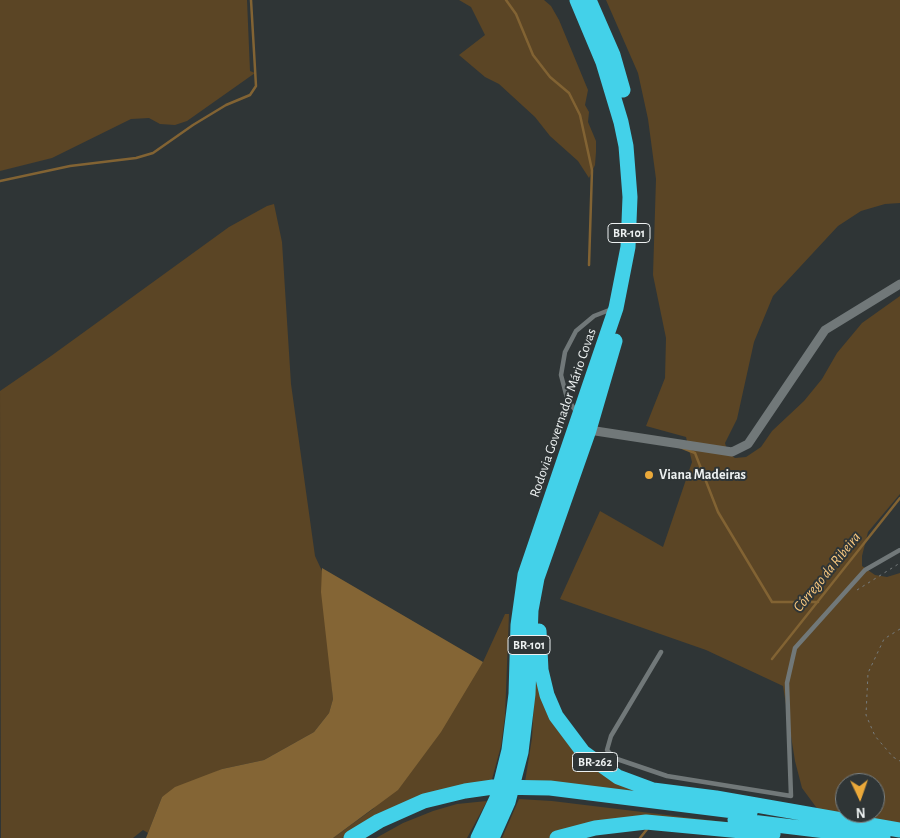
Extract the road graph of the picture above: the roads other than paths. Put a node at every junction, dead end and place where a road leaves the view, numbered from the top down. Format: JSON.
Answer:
{"nodes":[{"id":1,"x":577,"y":0,"type":"edge"},
{"id":2,"x":589,"y":0,"type":"edge"},
{"id":3,"x":900,"y":284,"type":"edge"},
{"id":4,"x":616,"y":308,"type":"junction"},
{"id":5,"x":580,"y":417,"type":"junction"},
{"id":6,"x":589,"y":430,"type":"junction"},
{"id":7,"x":574,"y":469,"type":"junction"},
{"id":8,"x":900,"y":550,"type":"edge"},
{"id":9,"x":661,"y":652,"type":"dead end"},
{"id":10,"x":607,"y":750,"type":"junction"},
{"id":11,"x":600,"y":766,"type":"junction"},
{"id":12,"x":532,"y":791,"type":"junction"},
{"id":13,"x":480,"y":792,"type":"junction"},
{"id":14,"x":900,"y":830,"type":"edge"},
{"id":15,"x":772,"y":836,"type":"edge"},
{"id":16,"x":351,"y":838,"type":"edge"},
{"id":17,"x":369,"y":838,"type":"edge"},
{"id":18,"x":477,"y":838,"type":"edge"},
{"id":19,"x":492,"y":838,"type":"edge"},
{"id":20,"x":557,"y":838,"type":"edge"},
{"id":21,"x":828,"y":838,"type":"edge"},
{"id":22,"x":883,"y":838,"type":"edge"}],
"edges":[{"from":1,"to":4,"type":"highway","name":"Rodovia Governador Mário Covas","number":"BR-101"},
{"from":2,"to":6,"type":"highway","name":"Rodovia Governador Mário Covas","number":"BR-101"},
{"from":3,"to":6,"type":"street"},
{"from":4,"to":5,"type":"highway","name":"Rodovia Governador Mário Covas","number":"BR-101"},
{"from":4,"to":5,"type":"lane"},
{"from":5,"to":18,"type":"highway","name":"Rodovia Governador Mário Covas","number":"BR-101"},
{"from":6,"to":7,"type":"highway","name":"Rodovia Governador Mário Covas","number":"BR-101"},
{"from":7,"to":11,"type":"highway","number":"BR-262"},
{"from":7,"to":19,"type":"highway","name":"Rodovia Governador Mário Covas","number":"BR-101"},
{"from":8,"to":10,"type":"lane"},
{"from":9,"to":10,"type":"lane"},
{"from":10,"to":11,"type":"lane"},
{"from":11,"to":14,"type":"highway","number":"BR-262"},
{"from":12,"to":13,"type":"highway","number":"BR-262"},
{"from":12,"to":14,"type":"highway","number":"BR-262"},
{"from":12,"to":22,"type":"highway","number":"BR-262"},
{"from":13,"to":16,"type":"highway","number":"BR-262"},
{"from":13,"to":17,"type":"highway","number":"BR-262"},
{"from":15,"to":20,"type":"highway"},
{"from":15,"to":21,"type":"highway"}]}
